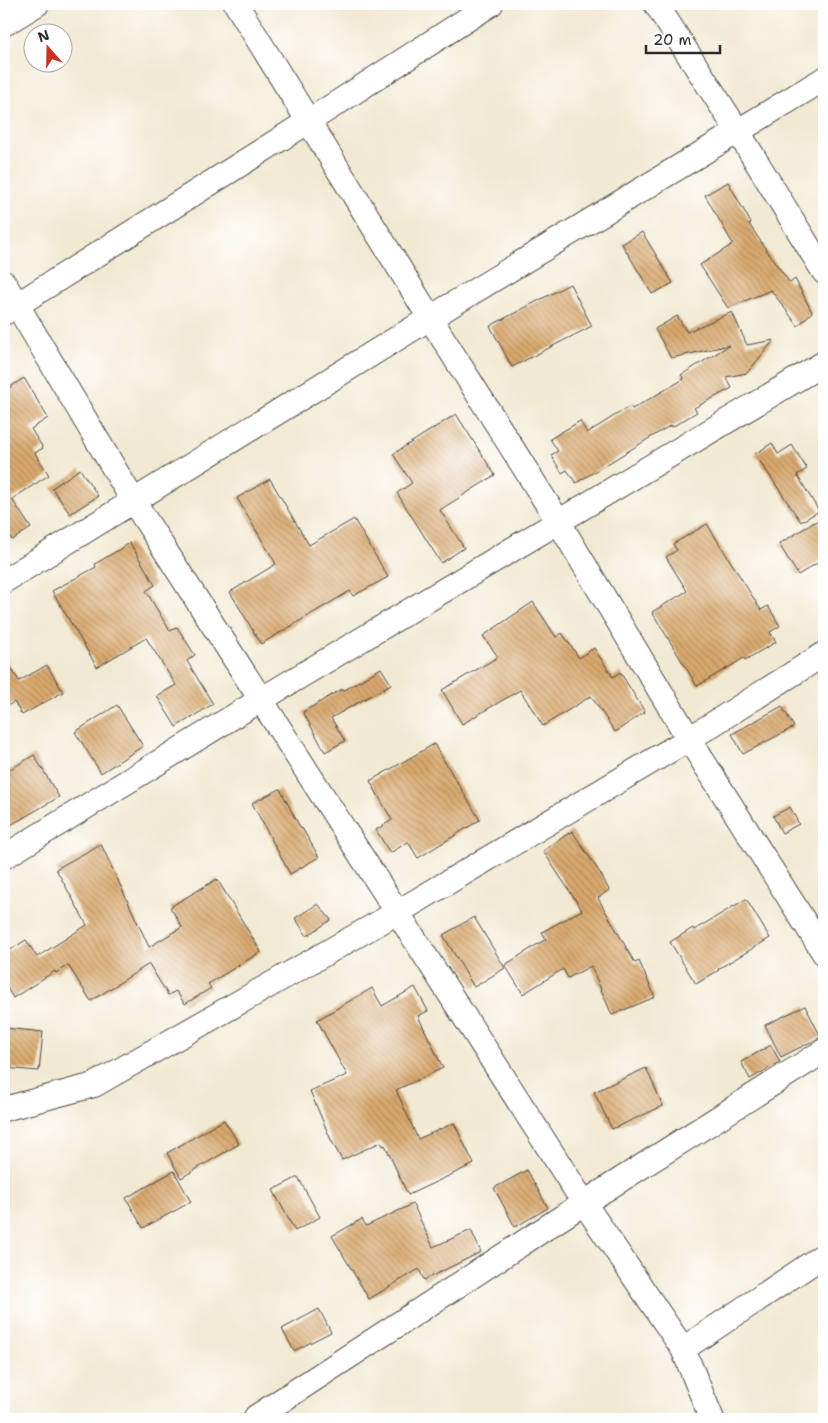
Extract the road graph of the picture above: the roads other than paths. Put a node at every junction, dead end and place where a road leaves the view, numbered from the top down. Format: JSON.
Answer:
{"nodes":[{"id":1,"x":37,"y":4,"type":"edge"},
{"id":2,"x":236,"y":4,"type":"edge"},
{"id":3,"x":491,"y":4,"type":"edge"},
{"id":4,"x":656,"y":4,"type":"edge"},
{"id":5,"x":4,"y":24,"type":"edge"},
{"id":6,"x":824,"y":79,"type":"edge"},
{"id":7,"x":309,"y":120,"type":"junction"},
{"id":8,"x":737,"y":130,"type":"junction"},
{"id":9,"x":824,"y":272,"type":"edge"},
{"id":10,"x":4,"y":283,"type":"edge"},
{"id":11,"x":10,"y":309,"type":"edge"},
{"id":12,"x":430,"y":318,"type":"junction"},
{"id":13,"x":824,"y":363,"type":"edge"},
{"id":14,"x":134,"y":502,"type":"junction"},
{"id":15,"x":558,"y":521,"type":"junction"},
{"id":16,"x":4,"y":580,"type":"edge"},
{"id":17,"x":824,"y":654,"type":"edge"},
{"id":18,"x":262,"y":699,"type":"junction"},
{"id":19,"x":689,"y":739,"type":"junction"},
{"id":20,"x":4,"y":857,"type":"edge"},
{"id":21,"x":398,"y":912,"type":"junction"},
{"id":22,"x":824,"y":953,"type":"edge"},
{"id":23,"x":824,"y":1051,"type":"edge"},
{"id":24,"x":4,"y":1109,"type":"edge"},
{"id":25,"x":584,"y":1203,"type":"junction"},
{"id":26,"x":824,"y":1255,"type":"edge"},
{"id":27,"x":683,"y":1349,"type":"junction"},
{"id":28,"x":256,"y":1419,"type":"edge"},
{"id":29,"x":712,"y":1419,"type":"edge"}],
"edges":[{"from":1,"to":5,"type":"street"},
{"from":2,"to":7,"type":"street"},
{"from":3,"to":7,"type":"street"},
{"from":4,"to":8,"type":"street"},
{"from":6,"to":8,"type":"street"},
{"from":7,"to":11,"type":"street"},
{"from":7,"to":12,"type":"street"},
{"from":8,"to":9,"type":"street"},
{"from":8,"to":12,"type":"street"},
{"from":10,"to":11,"type":"street"},
{"from":11,"to":14,"type":"street"},
{"from":12,"to":14,"type":"street"},
{"from":12,"to":15,"type":"street"},
{"from":13,"to":15,"type":"street"},
{"from":14,"to":16,"type":"street"},
{"from":14,"to":18,"type":"street"},
{"from":15,"to":18,"type":"street"},
{"from":15,"to":19,"type":"street"},
{"from":17,"to":19,"type":"street"},
{"from":18,"to":20,"type":"street"},
{"from":18,"to":21,"type":"street"},
{"from":19,"to":21,"type":"street"},
{"from":19,"to":22,"type":"street"},
{"from":21,"to":24,"type":"street"},
{"from":21,"to":25,"type":"street"},
{"from":23,"to":25,"type":"street"},
{"from":25,"to":27,"type":"street"},
{"from":25,"to":28,"type":"street"},
{"from":26,"to":27,"type":"street"},
{"from":27,"to":29,"type":"street"}]}
